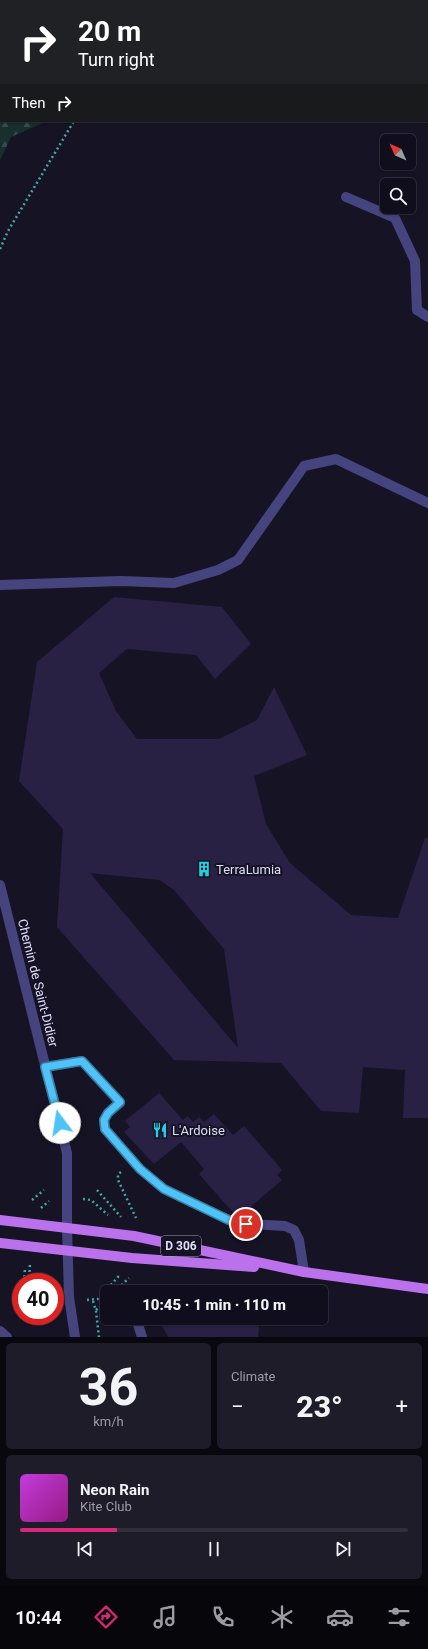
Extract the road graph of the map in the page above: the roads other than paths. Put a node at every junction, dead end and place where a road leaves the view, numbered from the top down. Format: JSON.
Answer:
{"nodes":[{"id":1,"x":346,"y":197,"type":"dead end"},
{"id":2,"x":428,"y":317,"type":"edge"},
{"id":3,"x":428,"y":503,"type":"edge"},
{"id":4,"x":0,"y":585,"type":"edge"},
{"id":5,"x":0,"y":885,"type":"edge"},
{"id":6,"x":45,"y":1067,"type":"junction"},
{"id":7,"x":0,"y":1220,"type":"edge"},
{"id":8,"x":67,"y":1228,"type":"junction"},
{"id":9,"x":0,"y":1243,"type":"edge"},
{"id":10,"x":68,"y":1251,"type":"junction"},
{"id":11,"x":294,"y":1270,"type":"junction"},
{"id":12,"x":304,"y":1272,"type":"junction"},
{"id":13,"x":428,"y":1289,"type":"edge"},
{"id":14,"x":138,"y":1325,"type":"edge"},
{"id":15,"x":0,"y":1331,"type":"edge"},
{"id":16,"x":7,"y":1337,"type":"edge"},
{"id":17,"x":75,"y":1337,"type":"edge"},
{"id":18,"x":142,"y":1337,"type":"edge"}],
"edges":[{"from":1,"to":2,"type":"street"},
{"from":3,"to":4,"type":"street"},
{"from":5,"to":6,"type":"street","name":"Chemin de Saint-Didier"},
{"from":6,"to":8,"type":"street","name":"Chemin de Saint-Didier"},
{"from":6,"to":12,"type":"street"},
{"from":7,"to":8,"type":"main road"},
{"from":8,"to":10,"type":"street","name":"Chemin de Saint-Didier"},
{"from":8,"to":11,"type":"main road","number":"D 306"},
{"from":9,"to":10,"type":"main road"},
{"from":10,"to":11,"type":"main road","number":"D 306"},
{"from":10,"to":17,"type":"street","name":"Chemin de Saint-Didier"},
{"from":11,"to":12,"type":"main road","number":"D 306"},
{"from":12,"to":13,"type":"main road","number":"D 306"},
{"from":14,"to":18,"type":"street"},
{"from":15,"to":16,"type":"street"}]}
